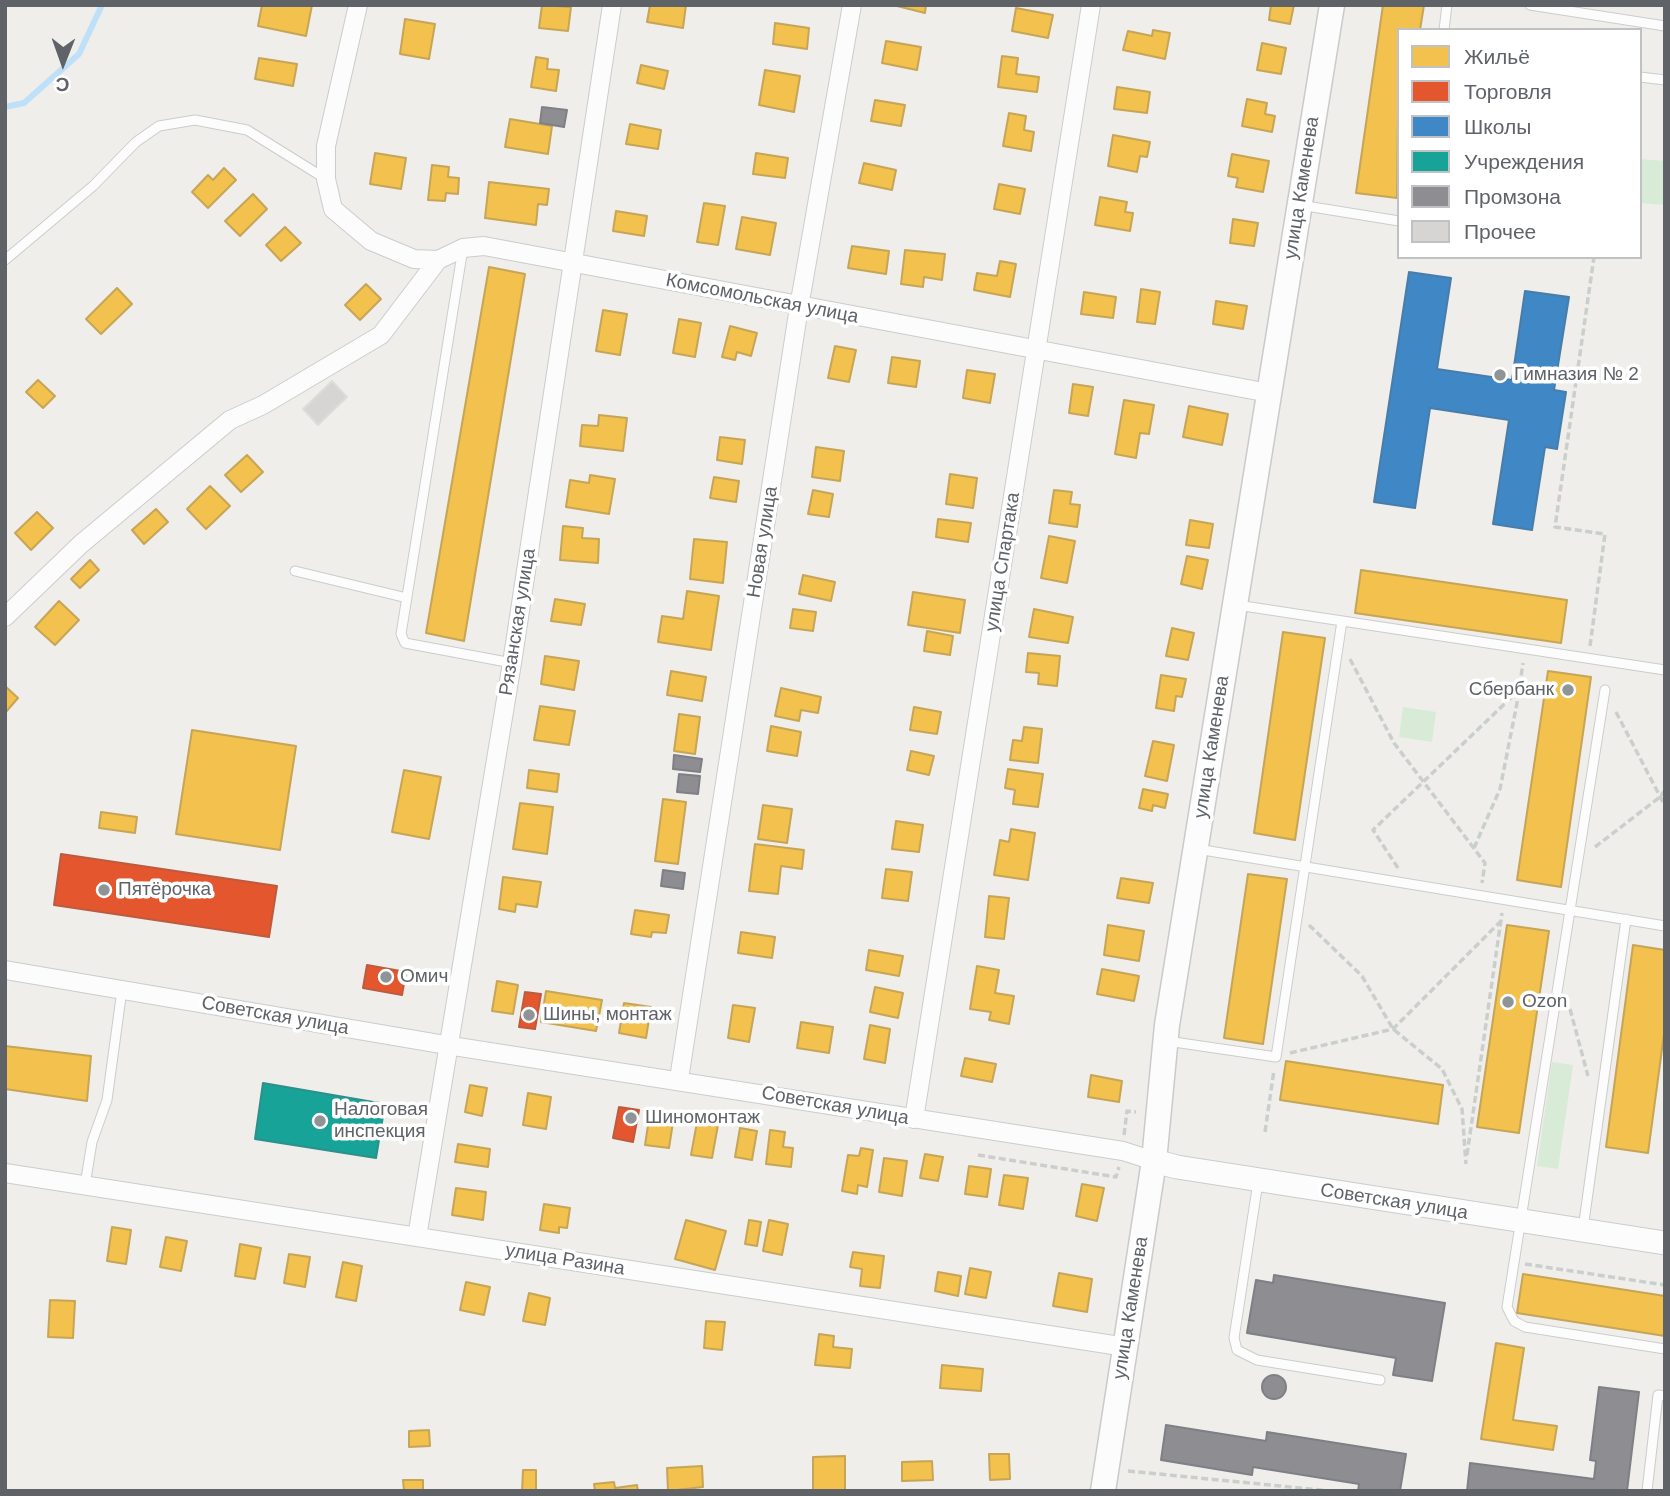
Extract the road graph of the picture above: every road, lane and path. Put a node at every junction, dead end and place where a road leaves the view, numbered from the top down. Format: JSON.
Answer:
{"nodes":[{"id":1,"x":358,"y":5,"type":"edge"},
{"id":2,"x":612,"y":5,"type":"edge"},
{"id":3,"x":852,"y":5,"type":"edge"},
{"id":4,"x":1091,"y":5,"type":"edge"},
{"id":5,"x":1332,"y":5,"type":"edge"},
{"id":6,"x":1447,"y":5,"type":"edge"},
{"id":7,"x":1530,"y":5,"type":"edge"},
{"id":8,"x":1580,"y":9,"type":"edge"},
{"id":9,"x":1637,"y":26,"type":"edge"},
{"id":10,"x":1665,"y":26,"type":"edge"},
{"id":11,"x":1444,"y":28,"type":"edge"},
{"id":12,"x":1642,"y":77,"type":"edge"},
{"id":13,"x":1665,"y":80,"type":"edge"},
{"id":14,"x":326,"y":179,"type":"junction"},
{"id":15,"x":1300,"y":205,"type":"junction"},
{"id":16,"x":1397,"y":220,"type":"edge"},
{"id":17,"x":463,"y":248,"type":"junction"},
{"id":18,"x":1594,"y":259,"type":"edge"},
{"id":19,"x":5,"y":260,"type":"edge"},
{"id":20,"x":438,"y":260,"type":"junction"},
{"id":21,"x":573,"y":263,"type":"junction"},
{"id":22,"x":799,"y":307,"type":"junction"},
{"id":23,"x":1037,"y":351,"type":"junction"},
{"id":24,"x":1269,"y":393,"type":"junction"},
{"id":25,"x":295,"y":571,"type":"dead end"},
{"id":26,"x":407,"y":598,"type":"junction"},
{"id":27,"x":1235,"y":604,"type":"junction"},
{"id":28,"x":5,"y":617,"type":"edge"},
{"id":29,"x":1342,"y":621,"type":"junction"},
{"id":30,"x":1339,"y":638,"type":"junction"},
{"id":31,"x":1525,"y":649,"type":"junction"},
{"id":32,"x":1588,"y":659,"type":"junction"},
{"id":33,"x":512,"y":663,"type":"junction"},
{"id":34,"x":1665,"y":670,"type":"edge"},
{"id":35,"x":1605,"y":690,"type":"joint"},
{"id":36,"x":1519,"y":691,"type":"junction"},
{"id":37,"x":1424,"y":782,"type":"junction"},
{"id":38,"x":1665,"y":790,"type":"edge"},
{"id":39,"x":1660,"y":797,"type":"junction"},
{"id":40,"x":1665,"y":806,"type":"edge"},
{"id":41,"x":1474,"y":848,"type":"junction"},
{"id":42,"x":1196,"y":849,"type":"junction"},
{"id":43,"x":1577,"y":861,"type":"junction"},
{"id":44,"x":1305,"y":867,"type":"junction"},
{"id":45,"x":1409,"y":884,"type":"junction"},
{"id":46,"x":1481,"y":896,"type":"junction"},
{"id":47,"x":1504,"y":899,"type":"junction"},
{"id":48,"x":1569,"y":910,"type":"junction"},
{"id":49,"x":1297,"y":914,"type":"junction"},
{"id":50,"x":1626,"y":919,"type":"junction"},
{"id":51,"x":1500,"y":922,"type":"junction"},
{"id":52,"x":1665,"y":926,"type":"edge"},
{"id":53,"x":5,"y":970,"type":"edge"},
{"id":54,"x":1559,"y":973,"type":"junction"},
{"id":55,"x":122,"y":990,"type":"junction"},
{"id":56,"x":1393,"y":1029,"type":"junction"},
{"id":57,"x":1165,"y":1041,"type":"junction"},
{"id":58,"x":446,"y":1045,"type":"junction"},
{"id":59,"x":1276,"y":1057,"type":"junction"},
{"id":60,"x":1588,"y":1076,"type":"dead end"},
{"id":61,"x":679,"y":1079,"type":"junction"},
{"id":62,"x":914,"y":1119,"type":"junction"},
{"id":63,"x":1265,"y":1132,"type":"dead end"},
{"id":64,"x":1154,"y":1161,"type":"junction"},
{"id":65,"x":5,"y":1173,"type":"edge"},
{"id":66,"x":1259,"y":1180,"type":"junction"},
{"id":67,"x":85,"y":1185,"type":"junction"},
{"id":68,"x":1518,"y":1222,"type":"junction"},
{"id":69,"x":1583,"y":1231,"type":"junction"},
{"id":70,"x":417,"y":1237,"type":"junction"},
{"id":71,"x":1665,"y":1243,"type":"edge"},
{"id":72,"x":1513,"y":1262,"type":"junction"},
{"id":73,"x":1665,"y":1285,"type":"edge"},
{"id":74,"x":1126,"y":1347,"type":"junction"},
{"id":75,"x":1665,"y":1349,"type":"edge"},
{"id":76,"x":1380,"y":1380,"type":"dead end"},
{"id":77,"x":1665,"y":1396,"type":"edge"},
{"id":78,"x":1126,"y":1471,"type":"dead end"},
{"id":79,"x":1103,"y":1491,"type":"edge"},
{"id":80,"x":1331,"y":1491,"type":"edge"},
{"id":81,"x":1647,"y":1491,"type":"edge"}],
"edges":[{"from":1,"to":14,"type":"street"},
{"from":2,"to":21,"type":"street","name":"Рязанская улица"},
{"from":3,"to":22,"type":"street","name":"Новая улица"},
{"from":4,"to":23,"type":"street","name":"улица Спартака"},
{"from":5,"to":15,"type":"main road","name":"улица Каменева"},
{"from":6,"to":11,"type":"lane"},
{"from":7,"to":8,"type":"lane"},
{"from":8,"to":9,"type":"lane"},
{"from":9,"to":10,"type":"lane"},
{"from":12,"to":13,"type":"lane"},
{"from":14,"to":19,"type":"lane"},
{"from":14,"to":20,"type":"street"},
{"from":15,"to":16,"type":"lane"},
{"from":15,"to":24,"type":"main road","name":"улица Каменева"},
{"from":17,"to":20,"type":"street","name":"Комсомольская улица"},
{"from":17,"to":21,"type":"street","name":"Комсомольская улица"},
{"from":17,"to":26,"type":"lane"},
{"from":18,"to":32,"type":"path"},
{"from":20,"to":28,"type":"street"},
{"from":21,"to":22,"type":"street","name":"Комсомольская улица"},
{"from":21,"to":33,"type":"street","name":"Рязанская улица"},
{"from":22,"to":23,"type":"street","name":"Комсомольская улица"},
{"from":22,"to":61,"type":"street","name":"Новая улица"},
{"from":23,"to":24,"type":"street","name":"Комсомольская улица"},
{"from":23,"to":62,"type":"street","name":"улица Спартака"},
{"from":24,"to":27,"type":"main road","name":"улица Каменева"},
{"from":25,"to":26,"type":"lane"},
{"from":26,"to":33,"type":"lane"},
{"from":27,"to":29,"type":"lane"},
{"from":27,"to":42,"type":"main road","name":"улица Каменева"},
{"from":29,"to":30,"type":"lane"},
{"from":29,"to":31,"type":"lane"},
{"from":30,"to":37,"type":"path"},
{"from":30,"to":44,"type":"lane"},
{"from":31,"to":32,"type":"lane"},
{"from":31,"to":36,"type":"path"},
{"from":32,"to":34,"type":"lane"},
{"from":33,"to":58,"type":"street","name":"Рязанская улица"},
{"from":35,"to":39,"type":"path"},
{"from":35,"to":43,"type":"lane"},
{"from":36,"to":37,"type":"path"},
{"from":36,"to":41,"type":"path"},
{"from":37,"to":41,"type":"path"},
{"from":37,"to":45,"type":"path"},
{"from":38,"to":39,"type":"path"},
{"from":39,"to":40,"type":"path"},
{"from":39,"to":43,"type":"path"},
{"from":41,"to":46,"type":"path"},
{"from":42,"to":44,"type":"lane"},
{"from":42,"to":57,"type":"main road","name":"улица Каменева"},
{"from":43,"to":48,"type":"lane"},
{"from":44,"to":45,"type":"lane"},
{"from":44,"to":49,"type":"lane"},
{"from":45,"to":46,"type":"lane"},
{"from":46,"to":47,"type":"lane"},
{"from":47,"to":48,"type":"lane"},
{"from":47,"to":51,"type":"path"},
{"from":48,"to":50,"type":"lane"},
{"from":48,"to":54,"type":"lane"},
{"from":49,"to":56,"type":"path"},
{"from":49,"to":59,"type":"lane"},
{"from":50,"to":52,"type":"lane"},
{"from":50,"to":69,"type":"lane"},
{"from":51,"to":56,"type":"path"},
{"from":51,"to":56,"type":"path"},
{"from":53,"to":55,"type":"street","name":"Советская улица"},
{"from":54,"to":60,"type":"path"},
{"from":54,"to":68,"type":"lane"},
{"from":55,"to":58,"type":"street","name":"Советская улица"},
{"from":55,"to":67,"type":"lane"},
{"from":56,"to":59,"type":"path"},
{"from":57,"to":59,"type":"lane"},
{"from":57,"to":64,"type":"main road","name":"улица Каменева"},
{"from":58,"to":61,"type":"street","name":"Советская улица"},
{"from":58,"to":70,"type":"street","name":"Рязанская улица"},
{"from":59,"to":63,"type":"path"},
{"from":61,"to":62,"type":"street","name":"Советская улица"},
{"from":62,"to":64,"type":"street","name":"Советская улица"},
{"from":64,"to":66,"type":"street","name":"Советская улица"},
{"from":64,"to":74,"type":"main road","name":"улица Каменева"},
{"from":65,"to":67,"type":"street","name":"улица Разина"},
{"from":66,"to":68,"type":"street","name":"Советская улица"},
{"from":66,"to":76,"type":"lane"},
{"from":67,"to":70,"type":"street","name":"улица Разина"},
{"from":68,"to":69,"type":"street","name":"Советская улица"},
{"from":68,"to":72,"type":"lane"},
{"from":69,"to":71,"type":"street","name":"Советская улица"},
{"from":70,"to":74,"type":"street","name":"улица Разина"},
{"from":72,"to":73,"type":"path"},
{"from":72,"to":75,"type":"lane"},
{"from":74,"to":79,"type":"main road","name":"улица Каменева"},
{"from":77,"to":81,"type":"lane"},
{"from":78,"to":80,"type":"path"}]}
